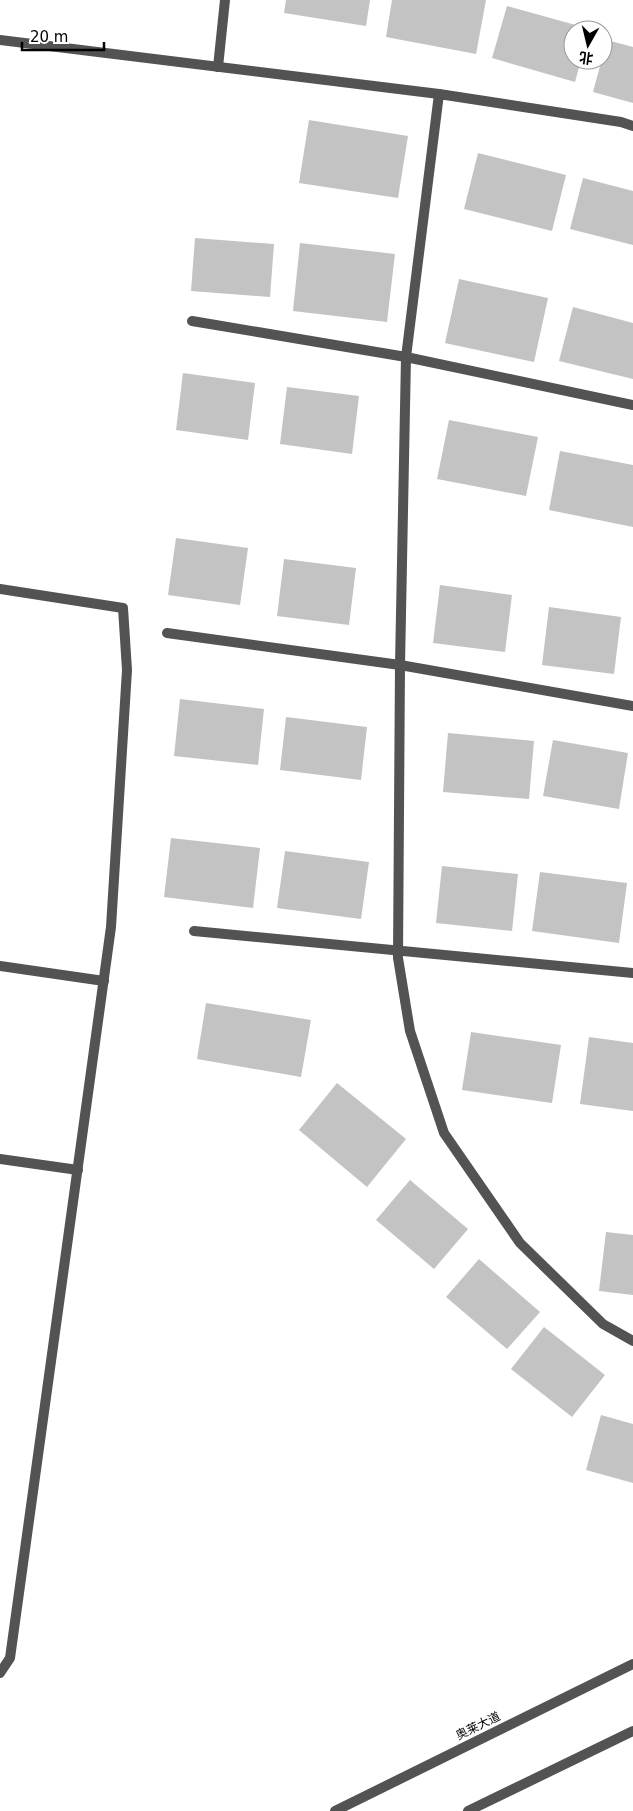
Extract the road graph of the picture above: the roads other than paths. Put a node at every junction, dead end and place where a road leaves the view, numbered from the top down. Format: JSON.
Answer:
{"nodes":[{"id":1,"x":226,"y":0,"type":"edge"},
{"id":2,"x":0,"y":40,"type":"edge"},
{"id":3,"x":218,"y":67,"type":"junction"},
{"id":4,"x":439,"y":94,"type":"junction"},
{"id":5,"x":633,"y":126,"type":"edge"},
{"id":6,"x":192,"y":321,"type":"dead end"},
{"id":7,"x":406,"y":357,"type":"junction"},
{"id":8,"x":633,"y":405,"type":"edge"},
{"id":9,"x":0,"y":589,"type":"edge"},
{"id":10,"x":167,"y":633,"type":"dead end"},
{"id":11,"x":400,"y":665,"type":"junction"},
{"id":12,"x":633,"y":706,"type":"edge"},
{"id":13,"x":194,"y":931,"type":"dead end"},
{"id":14,"x":398,"y":951,"type":"junction"},
{"id":15,"x":0,"y":966,"type":"edge"},
{"id":16,"x":633,"y":973,"type":"edge"},
{"id":17,"x":104,"y":981,"type":"junction"},
{"id":18,"x":0,"y":1158,"type":"edge"},
{"id":19,"x":78,"y":1170,"type":"junction"},
{"id":20,"x":633,"y":1341,"type":"edge"},
{"id":21,"x":633,"y":1664,"type":"edge"},
{"id":22,"x":0,"y":1673,"type":"edge"},
{"id":23,"x":633,"y":1731,"type":"edge"},
{"id":24,"x":334,"y":1811,"type":"edge"},
{"id":25,"x":468,"y":1811,"type":"edge"}],
"edges":[{"from":1,"to":3,"type":"street"},
{"from":2,"to":3,"type":"street"},
{"from":3,"to":4,"type":"street"},
{"from":4,"to":5,"type":"street"},
{"from":4,"to":7,"type":"street"},
{"from":6,"to":7,"type":"street"},
{"from":7,"to":8,"type":"street"},
{"from":7,"to":11,"type":"street"},
{"from":9,"to":17,"type":"street"},
{"from":10,"to":11,"type":"street"},
{"from":11,"to":12,"type":"street"},
{"from":11,"to":14,"type":"street"},
{"from":13,"to":14,"type":"street"},
{"from":14,"to":16,"type":"street"},
{"from":14,"to":20,"type":"street"},
{"from":15,"to":17,"type":"street"},
{"from":17,"to":19,"type":"street"},
{"from":18,"to":19,"type":"street"},
{"from":19,"to":22,"type":"street"},
{"from":21,"to":24,"type":"street","name":"奥莱大道"},
{"from":23,"to":25,"type":"street"}]}
